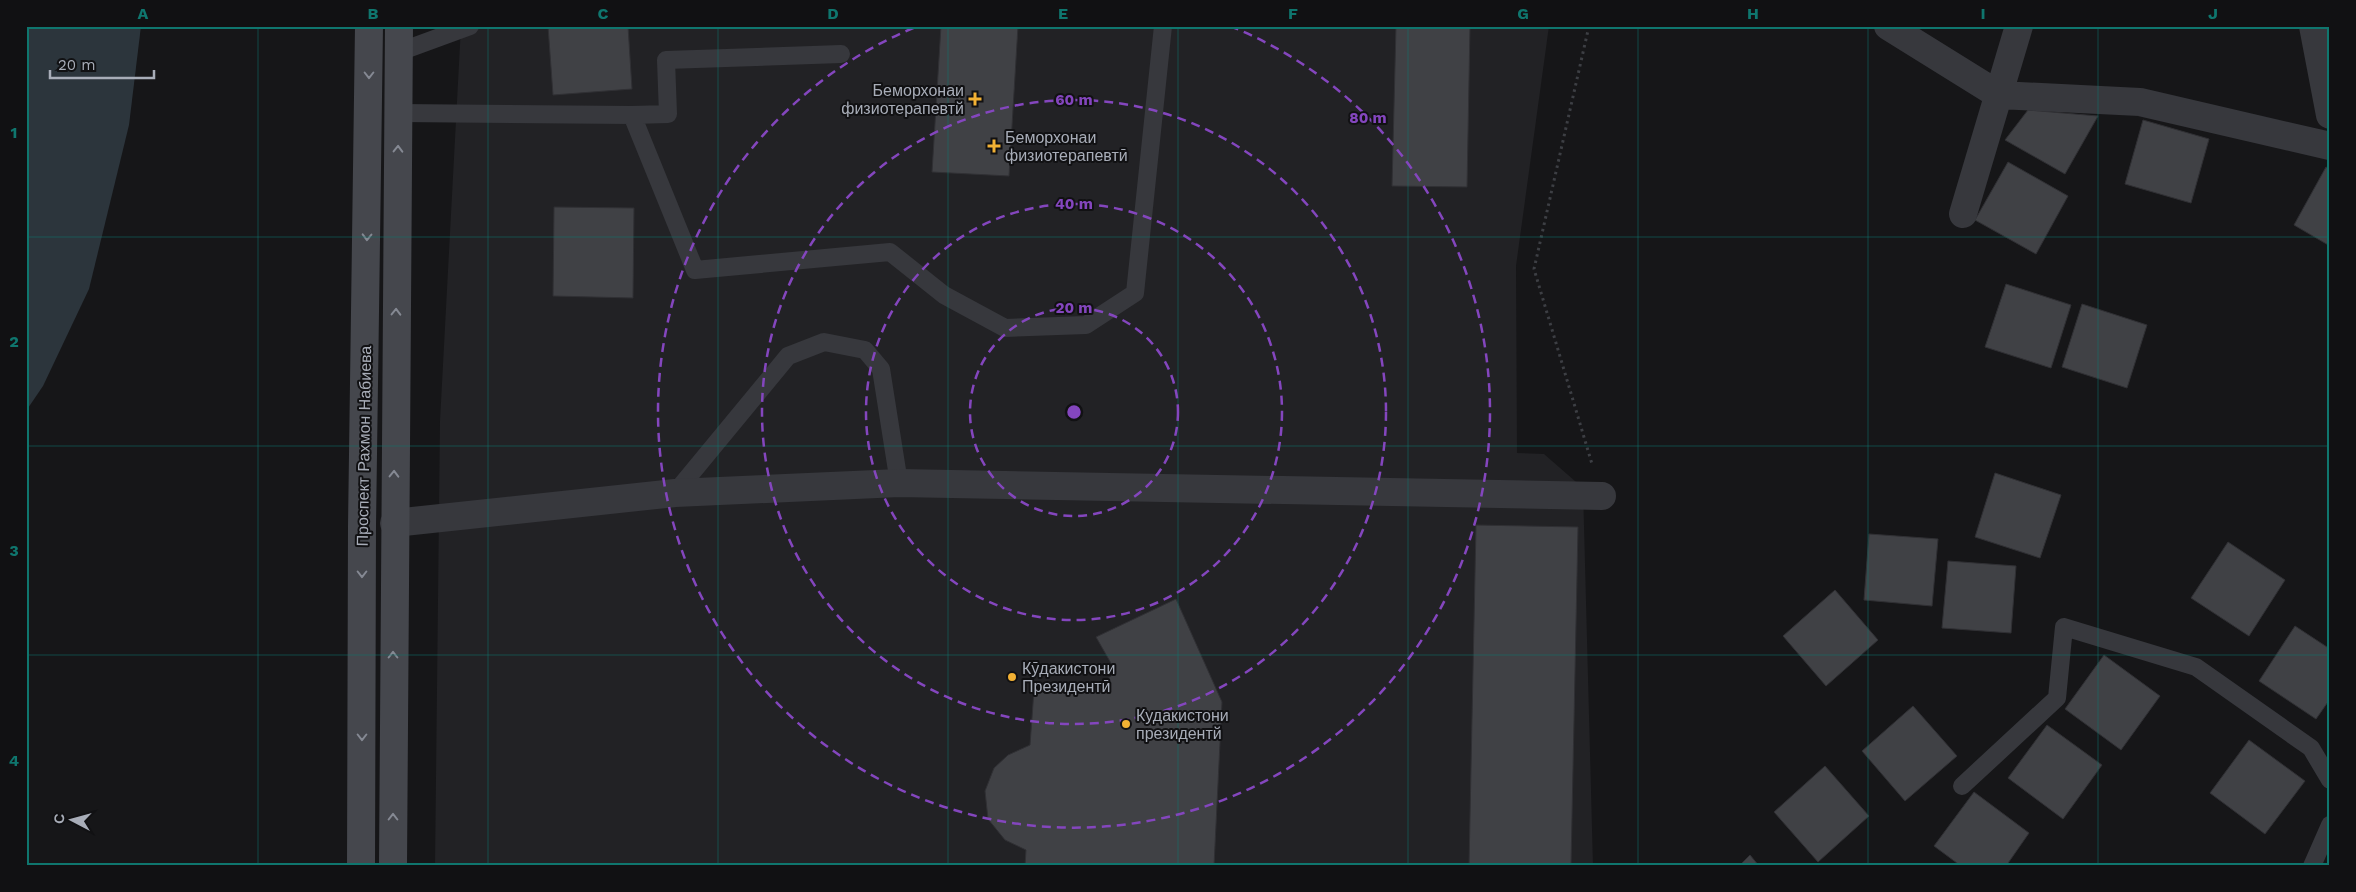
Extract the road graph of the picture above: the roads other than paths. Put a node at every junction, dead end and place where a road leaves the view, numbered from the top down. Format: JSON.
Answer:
{"nodes":[{"id":1,"x":369,"y":26,"type":"edge"},
{"id":2,"x":470,"y":26,"type":"edge"},
{"id":3,"x":1163,"y":26,"type":"edge"},
{"id":4,"x":1888,"y":26,"type":"edge"},
{"id":5,"x":2019,"y":26,"type":"edge"},
{"id":6,"x":2313,"y":26,"type":"edge"},
{"id":7,"x":399,"y":39,"type":"edge"},
{"id":8,"x":841,"y":54,"type":"dead end"},
{"id":9,"x":1999,"y":95,"type":"junction"},
{"id":10,"x":399,"y":113,"type":"junction"},
{"id":11,"x":632,"y":115,"type":"junction"},
{"id":12,"x":2330,"y":115,"type":"edge"},
{"id":13,"x":2330,"y":146,"type":"edge"},
{"id":14,"x":1963,"y":214,"type":"dead end"},
{"id":15,"x":899,"y":483,"type":"junction"},
{"id":16,"x":675,"y":493,"type":"junction"},
{"id":17,"x":1602,"y":496,"type":"road end"},
{"id":18,"x":394,"y":523,"type":"junction"},
{"id":19,"x":2330,"y":780,"type":"edge"},
{"id":20,"x":1962,"y":786,"type":"dead end"},
{"id":21,"x":2330,"y":825,"type":"edge"},
{"id":22,"x":361,"y":866,"type":"edge"},
{"id":23,"x":393,"y":866,"type":"edge"},
{"id":24,"x":2312,"y":866,"type":"edge"}],
"edges":[{"from":1,"to":22,"type":"main road","name":"Проспект Рахмон Набиева","one_way":true},
{"from":2,"to":7,"type":"lane"},
{"from":3,"to":11,"type":"lane"},
{"from":4,"to":9,"type":"street"},
{"from":5,"to":9,"type":"street"},
{"from":6,"to":12,"type":"street"},
{"from":7,"to":10,"type":"main road","name":"Проспект Рахмон Набиева"},
{"from":8,"to":11,"type":"lane"},
{"from":9,"to":13,"type":"street"},
{"from":9,"to":14,"type":"street"},
{"from":10,"to":11,"type":"lane"},
{"from":18,"to":10,"type":"main road","name":"Проспект Рахмон Набиева","one_way":true},
{"from":15,"to":16,"type":"street"},
{"from":15,"to":16,"type":"lane"},
{"from":15,"to":17,"type":"street"},
{"from":16,"to":18,"type":"street"},
{"from":23,"to":18,"type":"main road","name":"Проспект Рахмон Набиева","one_way":true},
{"from":19,"to":20,"type":"lane"},
{"from":21,"to":24,"type":"lane"}]}
